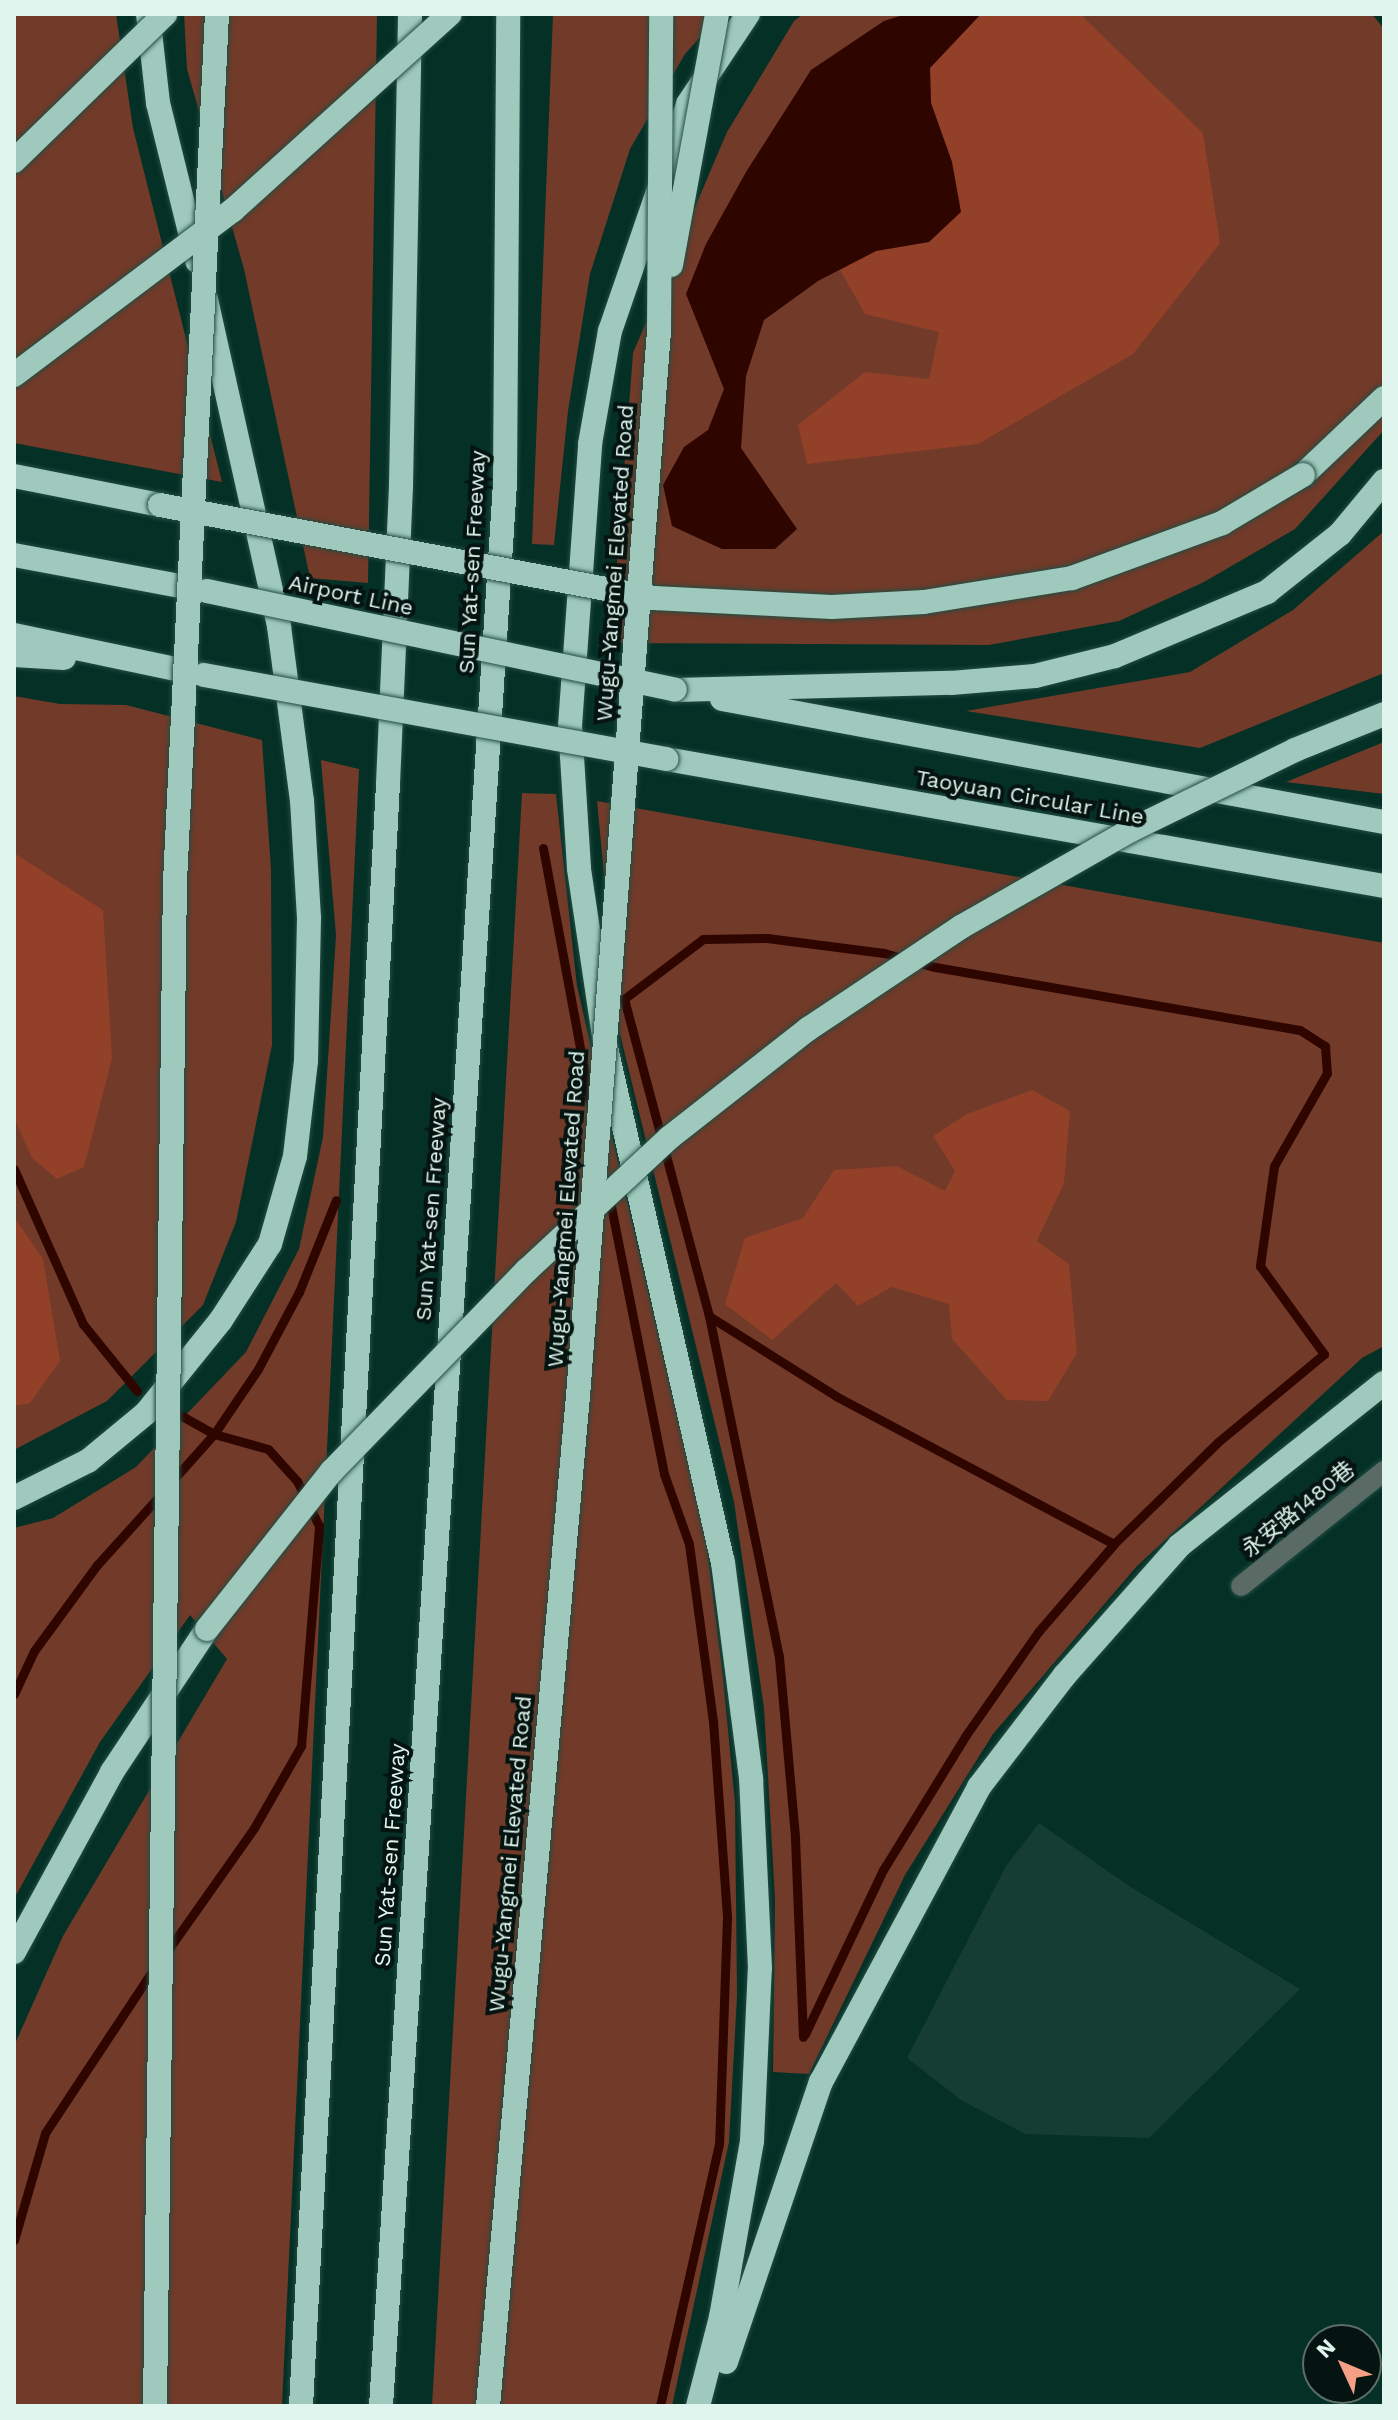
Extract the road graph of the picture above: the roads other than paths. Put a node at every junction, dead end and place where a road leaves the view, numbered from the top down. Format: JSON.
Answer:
{"nodes":[{"id":1,"x":148,"y":14,"type":"edge"},
{"id":2,"x":165,"y":14,"type":"edge"},
{"id":3,"x":217,"y":14,"type":"edge"},
{"id":4,"x":410,"y":14,"type":"edge"},
{"id":5,"x":450,"y":14,"type":"edge"},
{"id":6,"x":508,"y":14,"type":"edge"},
{"id":7,"x":661,"y":14,"type":"edge"},
{"id":8,"x":717,"y":14,"type":"edge"},
{"id":9,"x":748,"y":14,"type":"edge"},
{"id":10,"x":14,"y":161,"type":"edge"},
{"id":11,"x":659,"y":330,"type":"junction"},
{"id":12,"x":14,"y":375,"type":"edge"},
{"id":13,"x":1384,"y":398,"type":"edge"},
{"id":14,"x":14,"y":476,"type":"edge"},
{"id":15,"x":1384,"y":481,"type":"edge"},
{"id":16,"x":14,"y":555,"type":"edge"},
{"id":17,"x":14,"y":635,"type":"edge"},
{"id":18,"x":14,"y":655,"type":"edge"},
{"id":19,"x":141,"y":663,"type":"junction"},
{"id":20,"x":675,"y":690,"type":"junction"},
{"id":21,"x":1384,"y":714,"type":"edge"},
{"id":22,"x":1384,"y":822,"type":"edge"},
{"id":23,"x":1384,"y":886,"type":"edge"},
{"id":24,"x":1384,"y":1383,"type":"edge"},
{"id":25,"x":1384,"y":1471,"type":"edge"},
{"id":26,"x":14,"y":1498,"type":"edge"},
{"id":27,"x":1241,"y":1586,"type":"dead end"},
{"id":28,"x":14,"y":1952,"type":"edge"},
{"id":29,"x":155,"y":2406,"type":"edge"},
{"id":30,"x":301,"y":2406,"type":"edge"},
{"id":31,"x":381,"y":2406,"type":"edge"},
{"id":32,"x":488,"y":2406,"type":"edge"},
{"id":33,"x":698,"y":2406,"type":"edge"},
{"id":34,"x":712,"y":2406,"type":"edge"}],
"edges":[{"from":1,"to":26,"type":"highway"},
{"from":2,"to":10,"type":"highway","bridge":true},
{"from":3,"to":29,"type":"highway","bridge":true},
{"from":4,"to":30,"type":"highway"},
{"from":5,"to":12,"type":"highway","bridge":true},
{"from":6,"to":31,"type":"highway","name":"Sun Yat-sen Freeway"},
{"from":7,"to":11,"type":"highway","name":"Wugu-Yangmei Elevated Road","bridge":true},
{"from":8,"to":11,"type":"highway","bridge":true},
{"from":9,"to":33,"type":"highway"},
{"from":11,"to":32,"type":"highway","name":"Wugu-Yangmei Elevated Road","bridge":true},
{"from":13,"to":14,"type":"highway","bridge":true},
{"from":15,"to":20,"type":"highway"},
{"from":16,"to":20,"type":"highway","name":"Airport Line","bridge":true},
{"from":17,"to":19,"type":"highway"},
{"from":18,"to":19,"type":"highway"},
{"from":19,"to":23,"type":"highway","name":"Taoyuan Circular Line","bridge":true},
{"from":20,"to":22,"type":"highway","name":"Taoyuan Circular Line"},
{"from":21,"to":28,"type":"highway","bridge":true},
{"from":24,"to":34,"type":"highway"},
{"from":25,"to":27,"type":"street","name":"永安路1480巷"}]}
